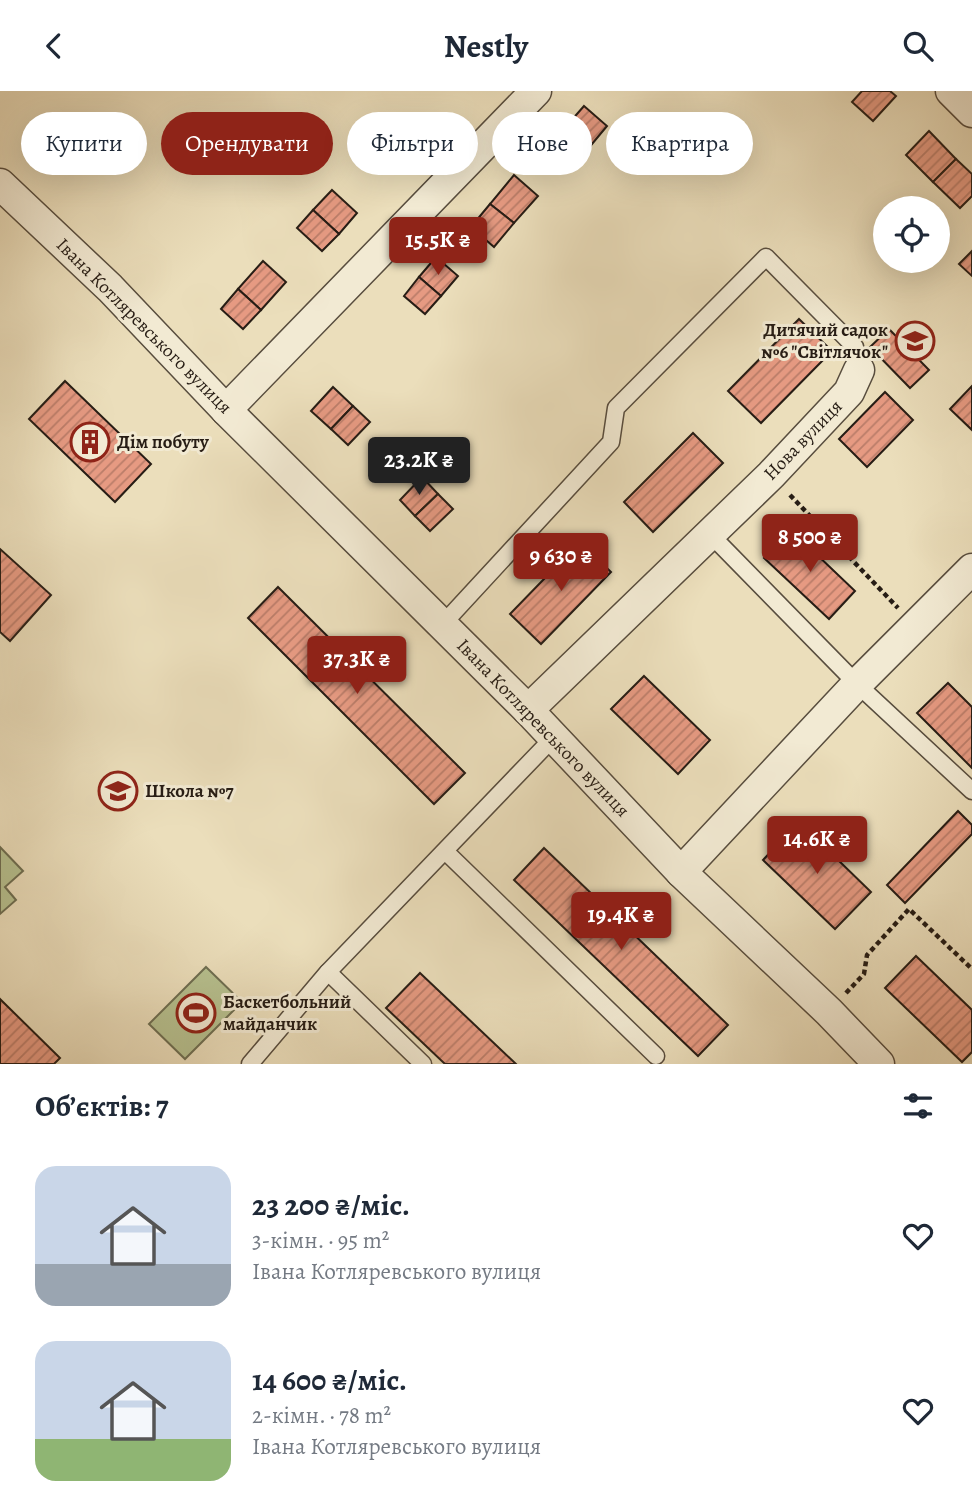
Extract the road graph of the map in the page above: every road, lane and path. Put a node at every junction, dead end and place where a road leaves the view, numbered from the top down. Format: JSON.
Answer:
{"nodes":[{"id":1,"x":536,"y":91,"type":"edge"},
{"id":2,"x":951,"y":91,"type":"edge"},
{"id":3,"x":972,"y":112,"type":"edge"},
{"id":4,"x":0,"y":184,"type":"edge"},
{"id":5,"x":859,"y":370,"type":"joint"},
{"id":6,"x":226,"y":410,"type":"junction"},
{"id":7,"x":771,"y":475,"type":"junction"},
{"id":8,"x":709,"y":533,"type":"junction"},
{"id":9,"x":972,"y":569,"type":"edge"},
{"id":10,"x":442,"y":625,"type":"junction"},
{"id":11,"x":915,"y":627,"type":"junction"},
{"id":12,"x":857,"y":684,"type":"junction"},
{"id":13,"x":528,"y":710,"type":"junction"},
{"id":14,"x":553,"y":738,"type":"junction"},
{"id":15,"x":972,"y":791,"type":"edge"},
{"id":16,"x":445,"y":851,"type":"junction"},
{"id":17,"x":681,"y":871,"type":"junction"},
{"id":18,"x":972,"y":969,"type":"edge"},
{"id":19,"x":328,"y":972,"type":"junction"},
{"id":20,"x":829,"y":1012,"type":"junction"},
{"id":21,"x":656,"y":1056,"type":"dead end"},
{"id":22,"x":250,"y":1064,"type":"edge"},
{"id":23,"x":422,"y":1064,"type":"edge"},
{"id":24,"x":879,"y":1064,"type":"edge"}],
"edges":[{"from":1,"to":6,"type":"street"},
{"from":2,"to":3,"type":"street"},
{"from":4,"to":6,"type":"street","name":"Івана Котляревського вулиця"},
{"from":5,"to":7,"type":"street","name":"Нова вулиця"},
{"from":5,"to":10,"type":"lane"},
{"from":6,"to":10,"type":"street","name":"Івана Котляревського вулиця"},
{"from":7,"to":8,"type":"street","name":"Нова вулиця"},
{"from":7,"to":11,"type":"path"},
{"from":8,"to":12,"type":"lane"},
{"from":8,"to":13,"type":"street","name":"Нова вулиця"},
{"from":9,"to":11,"type":"street"},
{"from":10,"to":13,"type":"street","name":"Івана Котляревського вулиця"},
{"from":11,"to":12,"type":"street"},
{"from":12,"to":15,"type":"lane"},
{"from":12,"to":17,"type":"street"},
{"from":13,"to":14,"type":"street","name":"Івана Котляревського вулиця"},
{"from":14,"to":16,"type":"lane"},
{"from":14,"to":17,"type":"street","name":"Івана Котляревського вулиця"},
{"from":16,"to":19,"type":"lane"},
{"from":16,"to":21,"type":"lane"},
{"from":17,"to":20,"type":"street","name":"Івана Котляревського вулиця"},
{"from":18,"to":20,"type":"path"},
{"from":19,"to":22,"type":"lane"},
{"from":19,"to":23,"type":"lane"},
{"from":20,"to":24,"type":"street","name":"Івана Котляревського вулиця"}]}
